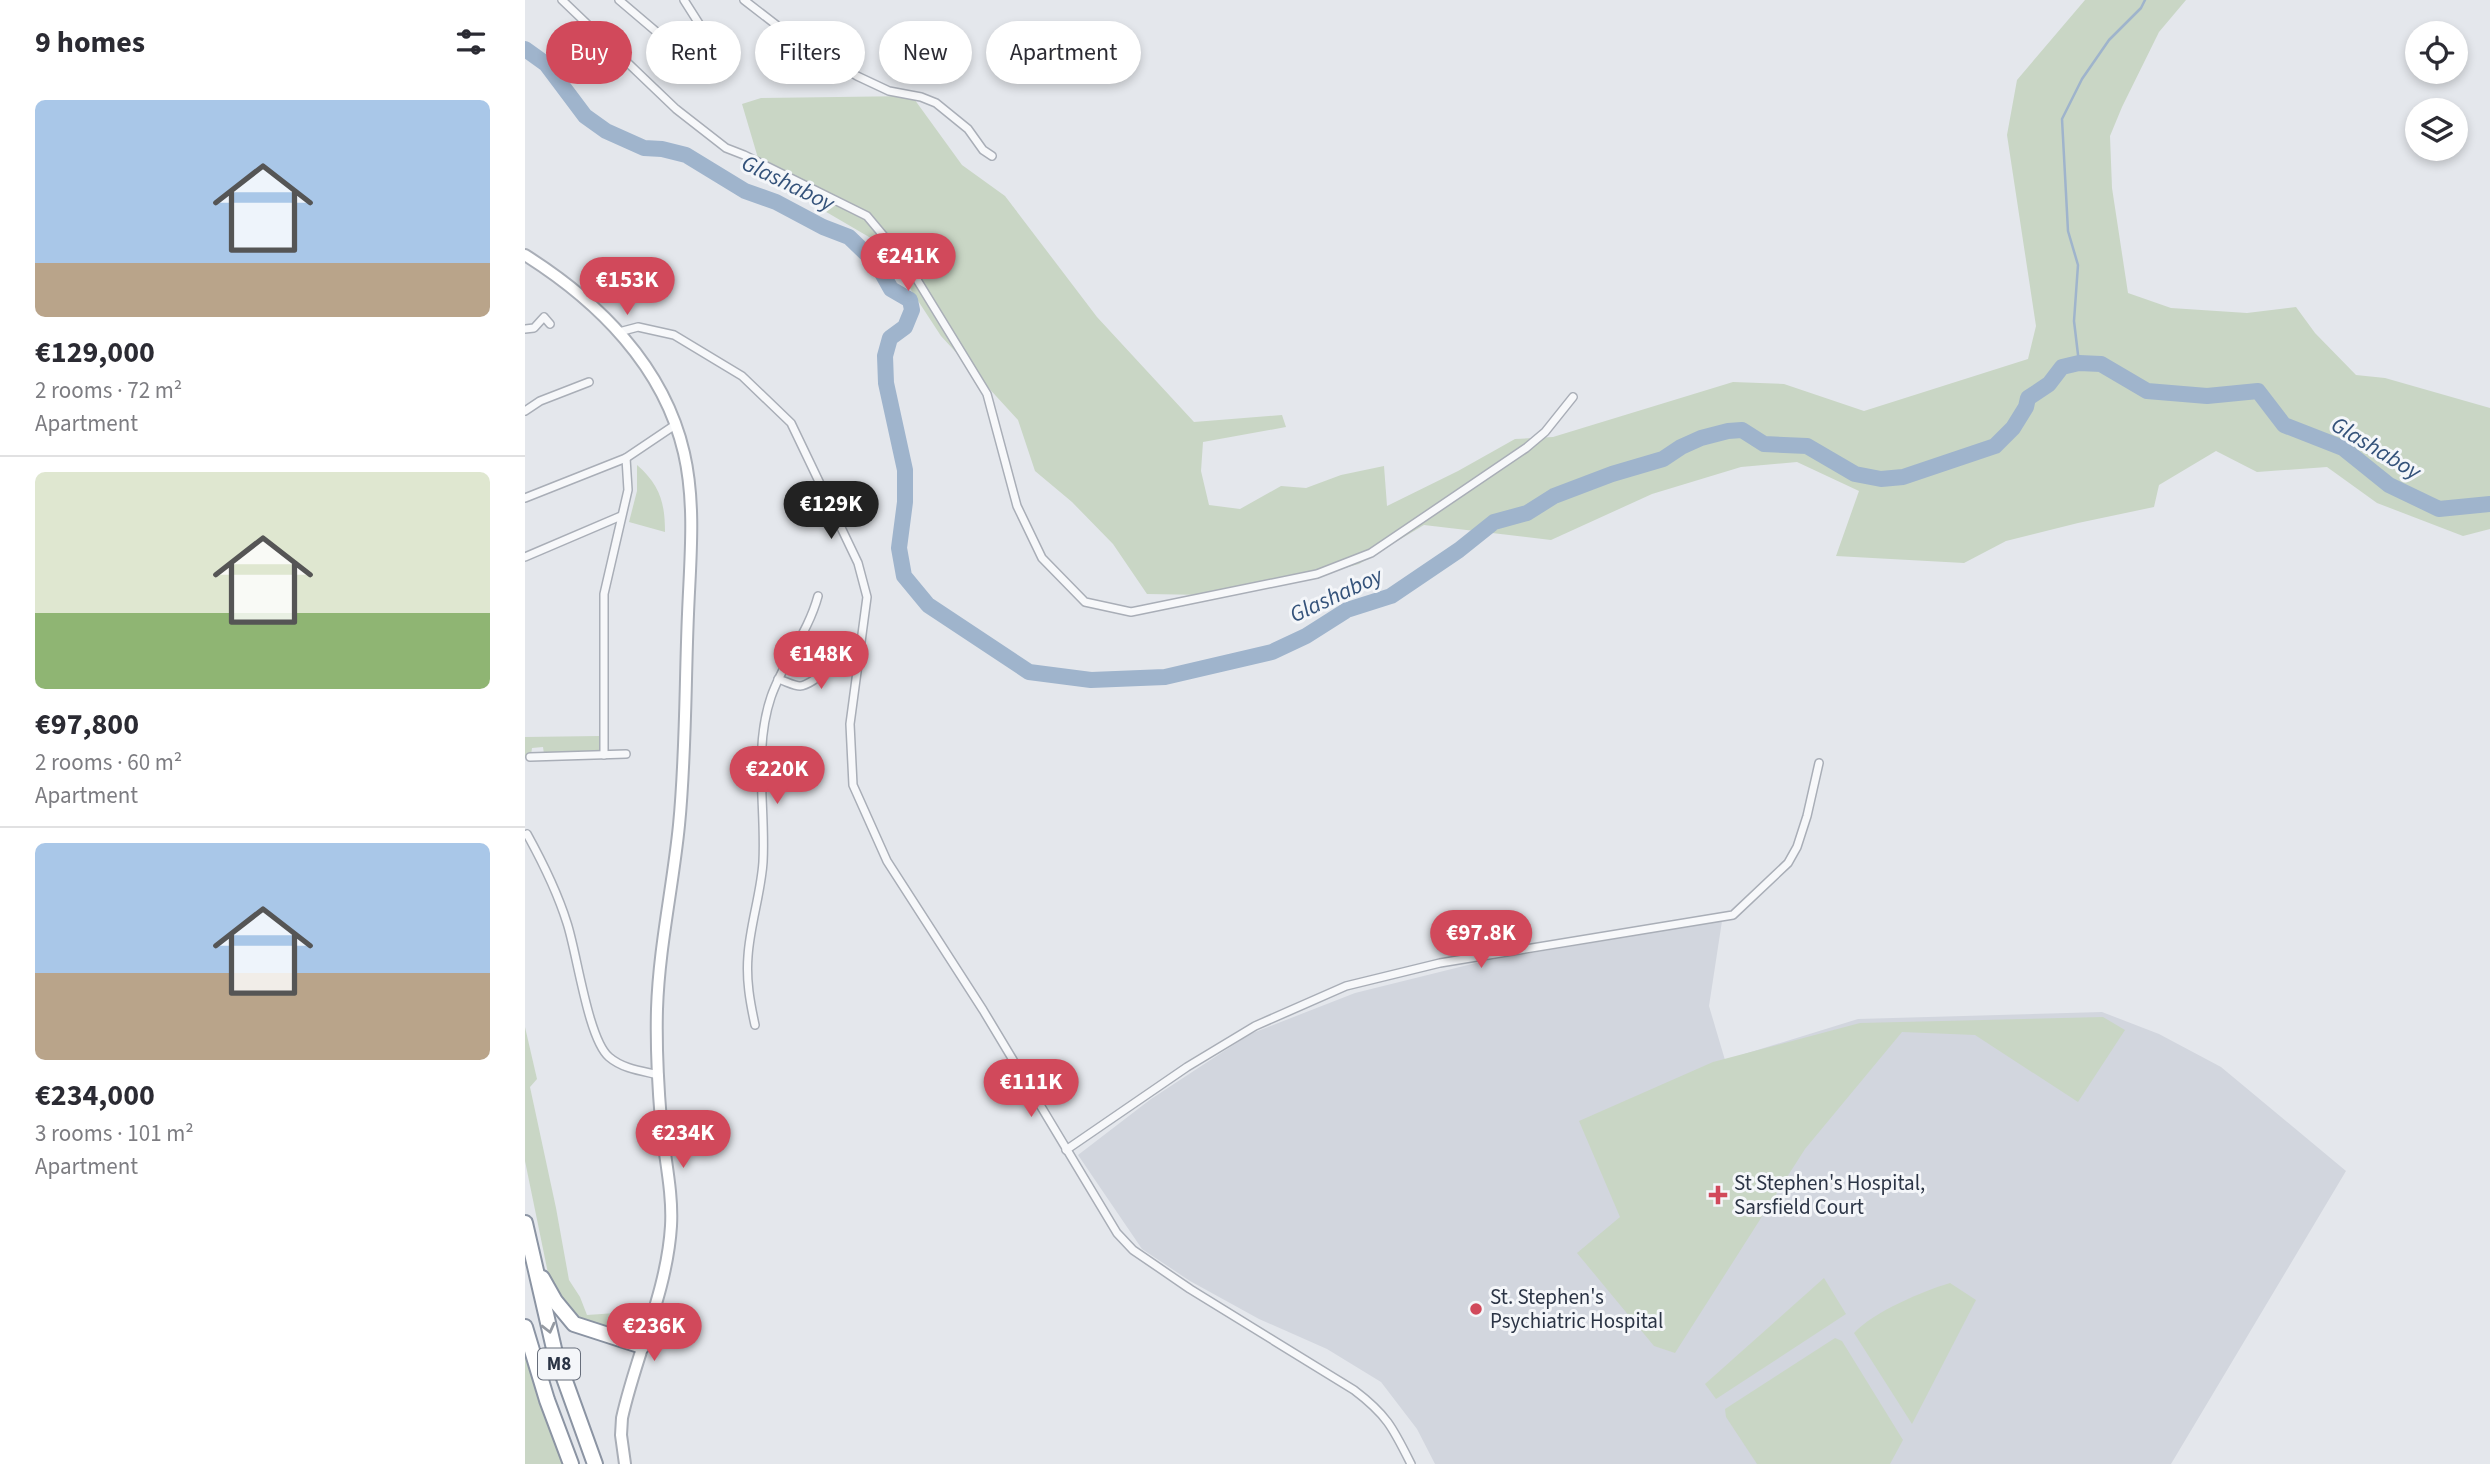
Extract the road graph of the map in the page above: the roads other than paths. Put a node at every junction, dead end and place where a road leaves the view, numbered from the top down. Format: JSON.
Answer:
{"nodes":[{"id":1,"x":562,"y":0,"type":"edge"},
{"id":2,"x":619,"y":0,"type":"edge"},
{"id":3,"x":684,"y":0,"type":"edge"},
{"id":4,"x":744,"y":0,"type":"edge"},
{"id":5,"x":992,"y":156,"type":"dead end"},
{"id":6,"x":525,"y":256,"type":"edge"},
{"id":7,"x":550,"y":324,"type":"dead end"},
{"id":8,"x":525,"y":329,"type":"edge"},
{"id":9,"x":619,"y":332,"type":"junction"},
{"id":10,"x":589,"y":383,"type":"dead end"},
{"id":11,"x":1573,"y":397,"type":"dead end"},
{"id":12,"x":525,"y":411,"type":"edge"},
{"id":13,"x":675,"y":425,"type":"junction"},
{"id":14,"x":626,"y":458,"type":"junction"},
{"id":15,"x":525,"y":498,"type":"edge"},
{"id":16,"x":621,"y":516,"type":"junction"},
{"id":17,"x":525,"y":557,"type":"edge"},
{"id":18,"x":818,"y":596,"type":"dead end"},
{"id":19,"x":859,"y":652,"type":"junction"},
{"id":20,"x":778,"y":679,"type":"junction"},
{"id":21,"x":626,"y":754,"type":"dead end"},
{"id":22,"x":604,"y":755,"type":"junction"},
{"id":23,"x":530,"y":757,"type":"dead end"},
{"id":24,"x":1818,"y":763,"type":"dead end"},
{"id":25,"x":527,"y":834,"type":"dead end"},
{"id":26,"x":755,"y":1025,"type":"dead end"},
{"id":27,"x":660,"y":1076,"type":"junction"},
{"id":28,"x":1066,"y":1150,"type":"junction"},
{"id":29,"x":525,"y":1223,"type":"edge"},
{"id":30,"x":533,"y":1262,"type":"junction"},
{"id":31,"x":525,"y":1327,"type":"edge"},
{"id":32,"x":642,"y":1346,"type":"junction"},
{"id":33,"x":571,"y":1464,"type":"edge"},
{"id":34,"x":595,"y":1464,"type":"edge"},
{"id":35,"x":625,"y":1464,"type":"edge"},
{"id":36,"x":1411,"y":1464,"type":"edge"}],
"edges":[{"from":1,"to":11,"type":"street"},
{"from":2,"to":3,"type":"street"},
{"from":4,"to":5,"type":"street"},
{"from":6,"to":9,"type":"main road"},
{"from":7,"to":8,"type":"street"},
{"from":9,"to":13,"type":"main road"},
{"from":9,"to":19,"type":"street"},
{"from":10,"to":12,"type":"street"},
{"from":13,"to":14,"type":"street"},
{"from":13,"to":27,"type":"main road"},
{"from":14,"to":15,"type":"street"},
{"from":14,"to":16,"type":"street"},
{"from":16,"to":17,"type":"street"},
{"from":16,"to":22,"type":"street"},
{"from":18,"to":20,"type":"street"},
{"from":19,"to":20,"type":"street"},
{"from":19,"to":28,"type":"street"},
{"from":20,"to":26,"type":"street"},
{"from":21,"to":22,"type":"street"},
{"from":22,"to":23,"type":"street"},
{"from":24,"to":28,"type":"street"},
{"from":25,"to":27,"type":"street"},
{"from":27,"to":32,"type":"main road"},
{"from":28,"to":36,"type":"street"},
{"from":29,"to":30,"type":"highway","number":"M8"},
{"from":30,"to":32,"type":"highway","number":"M8"},
{"from":30,"to":34,"type":"highway","number":"M8","one_way":true},
{"from":31,"to":33,"type":"highway","number":"M8"},
{"from":32,"to":35,"type":"main road"}]}
